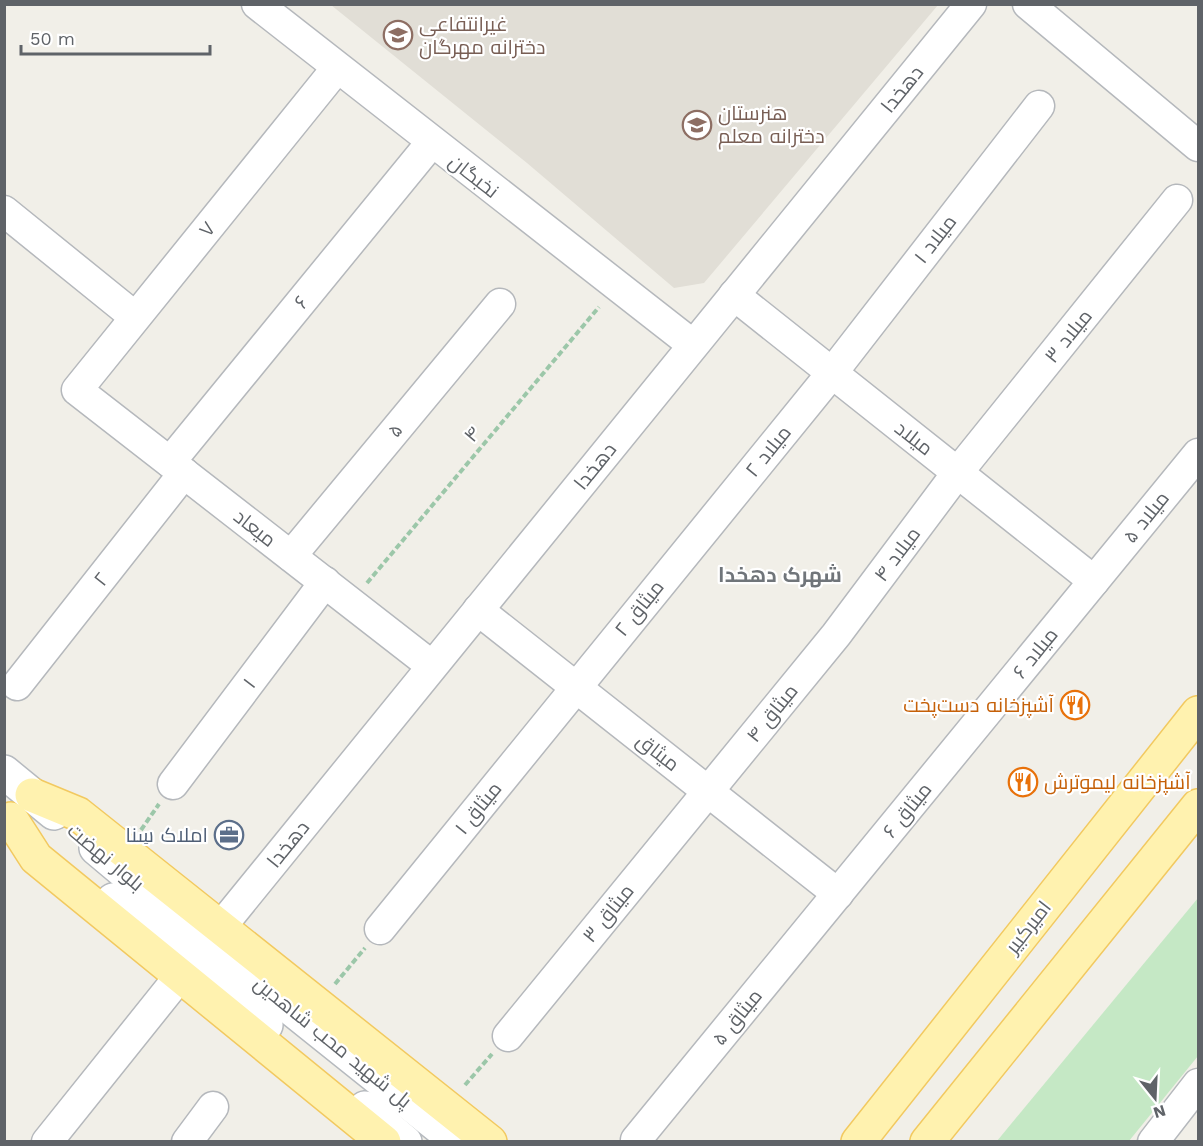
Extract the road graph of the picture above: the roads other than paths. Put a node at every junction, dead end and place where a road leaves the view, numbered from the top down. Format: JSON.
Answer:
{"nodes":[{"id":1,"x":257,"y":4,"type":"edge"},
{"id":2,"x":971,"y":4,"type":"edge"},
{"id":3,"x":1028,"y":4,"type":"edge"},
{"id":4,"x":337,"y":68,"type":"junction"},
{"id":5,"x":1038,"y":106,"type":"dead end"},
{"id":6,"x":431,"y":143,"type":"junction"},
{"id":7,"x":1198,"y":146,"type":"edge"},
{"id":8,"x":1177,"y":200,"type":"dead end"},
{"id":9,"x":4,"y":212,"type":"edge"},
{"id":10,"x":734,"y":295,"type":"junction"},
{"id":11,"x":500,"y":304,"type":"dead end"},
{"id":12,"x":135,"y":317,"type":"junction"},
{"id":13,"x":693,"y":345,"type":"junction"},
{"id":14,"x":832,"y":373,"type":"junction"},
{"id":15,"x":77,"y":390,"type":"joint"},
{"id":16,"x":1198,"y":454,"type":"edge"},
{"id":17,"x":177,"y":468,"type":"junction"},
{"id":18,"x":958,"y":472,"type":"junction"},
{"id":19,"x":704,"y":530,"type":"joint"},
{"id":20,"x":291,"y":556,"type":"junction"},
{"id":21,"x":1094,"y":581,"type":"junction"},
{"id":22,"x":325,"y":582,"type":"junction"},
{"id":23,"x":478,"y":610,"type":"junction"},
{"id":24,"x":836,"y":635,"type":"joint"},
{"id":25,"x":432,"y":666,"type":"junction"},
{"id":26,"x":17,"y":685,"type":"dead end"},
{"id":27,"x":575,"y":687,"type":"junction"},
{"id":28,"x":1198,"y":713,"type":"edge"},
{"id":29,"x":976,"y":725,"type":"joint"},
{"id":30,"x":4,"y":772,"type":"edge"},
{"id":31,"x":173,"y":784,"type":"road end"},
{"id":32,"x":708,"y":791,"type":"junction"},
{"id":33,"x":32,"y":795,"type":"junction"},
{"id":34,"x":1198,"y":806,"type":"edge"},
{"id":35,"x":8,"y":816,"type":"edge"},
{"id":36,"x":838,"y":894,"type":"junction"},
{"id":37,"x":380,"y":929,"type":"road end"},
{"id":38,"x":200,"y":952,"type":"junction"},
{"id":39,"x":508,"y":1036,"type":"road end"},
{"id":40,"x":1198,"y":1084,"type":"edge"},
{"id":41,"x":213,"y":1107,"type":"dead end"},
{"id":42,"x":57,"y":1138,"type":"edge"},
{"id":43,"x":636,"y":1140,"type":"dead end"},
{"id":44,"x":187,"y":1142,"type":"edge"},
{"id":45,"x":384,"y":1142,"type":"edge"},
{"id":46,"x":405,"y":1142,"type":"edge"},
{"id":47,"x":458,"y":1142,"type":"edge"},
{"id":48,"x":490,"y":1142,"type":"edge"},
{"id":49,"x":858,"y":1142,"type":"edge"},
{"id":50,"x":927,"y":1142,"type":"edge"},
{"id":51,"x":1153,"y":1142,"type":"edge"}],
"edges":[{"from":1,"to":4,"type":"street","name":"نخبگان"},
{"from":2,"to":10,"type":"street","name":"دهخدا"},
{"from":3,"to":7,"type":"street"},
{"from":4,"to":6,"type":"street","name":"نخبگان"},
{"from":4,"to":12,"type":"street","name":"۷"},
{"from":5,"to":14,"type":"street","name":"میلاد ۱"},
{"from":6,"to":13,"type":"street","name":"نخبگان"},
{"from":6,"to":17,"type":"street","name":"۶"},
{"from":8,"to":18,"type":"street","name":"میلاد ۳"},
{"from":9,"to":12,"type":"street"},
{"from":10,"to":13,"type":"street","name":"دهخدا"},
{"from":10,"to":14,"type":"street","name":"میلاد"},
{"from":11,"to":20,"type":"street","name":"۵"},
{"from":12,"to":15,"type":"street","name":"۷"},
{"from":13,"to":23,"type":"street","name":"دهخدا"},
{"from":14,"to":18,"type":"street","name":"میلاد"},
{"from":14,"to":19,"type":"street","name":"میلاد ۲"},
{"from":15,"to":17,"type":"street","name":"میعاد"},
{"from":16,"to":21,"type":"street","name":"میلاد ۵"},
{"from":17,"to":20,"type":"street","name":"میعاد"},
{"from":17,"to":26,"type":"street","name":"۲"},
{"from":18,"to":21,"type":"street","name":"میلاد"},
{"from":18,"to":24,"type":"street","name":"میلاد ۴"},
{"from":19,"to":27,"type":"street","name":"میثاق ۲"},
{"from":20,"to":22,"type":"street","name":"میعاد"},
{"from":21,"to":29,"type":"street","name":"میلاد ۶"},
{"from":22,"to":25,"type":"street","name":"میعاد"},
{"from":22,"to":31,"type":"street","name":"۱"},
{"from":23,"to":25,"type":"street","name":"دهخدا"},
{"from":23,"to":27,"type":"street","name":"میثاق"},
{"from":24,"to":32,"type":"street","name":"میثاق ۴"},
{"from":25,"to":38,"type":"street","name":"دهخدا"},
{"from":27,"to":32,"type":"street","name":"میثاق"},
{"from":27,"to":37,"type":"street","name":"میثاق ۱"},
{"from":28,"to":49,"type":"main road","name":"امیرکبیر"},
{"from":29,"to":36,"type":"street","name":"میثاق ۶"},
{"from":30,"to":33,"type":"main road","name":"بلوار نهضت"},
{"from":32,"to":36,"type":"street","name":"میثاق"},
{"from":32,"to":39,"type":"street","name":"میثاق ۳"},
{"from":33,"to":38,"type":"main road","name":"بلوار نهضت"},
{"from":33,"to":38,"type":"main road"},
{"from":34,"to":50,"type":"main road"},
{"from":35,"to":38,"type":"main road"},
{"from":36,"to":43,"type":"street","name":"میثاق ۵"},
{"from":38,"to":42,"type":"street","name":"دهخدا"},
{"from":38,"to":45,"type":"main road"},
{"from":38,"to":46,"type":"main road","name":"پل شهید محب شاهدین"},
{"from":38,"to":47,"type":"main road","name":"پل شهید محب شاهدین"},
{"from":38,"to":48,"type":"main road"},
{"from":40,"to":51,"type":"street"},
{"from":41,"to":44,"type":"street"}]}
